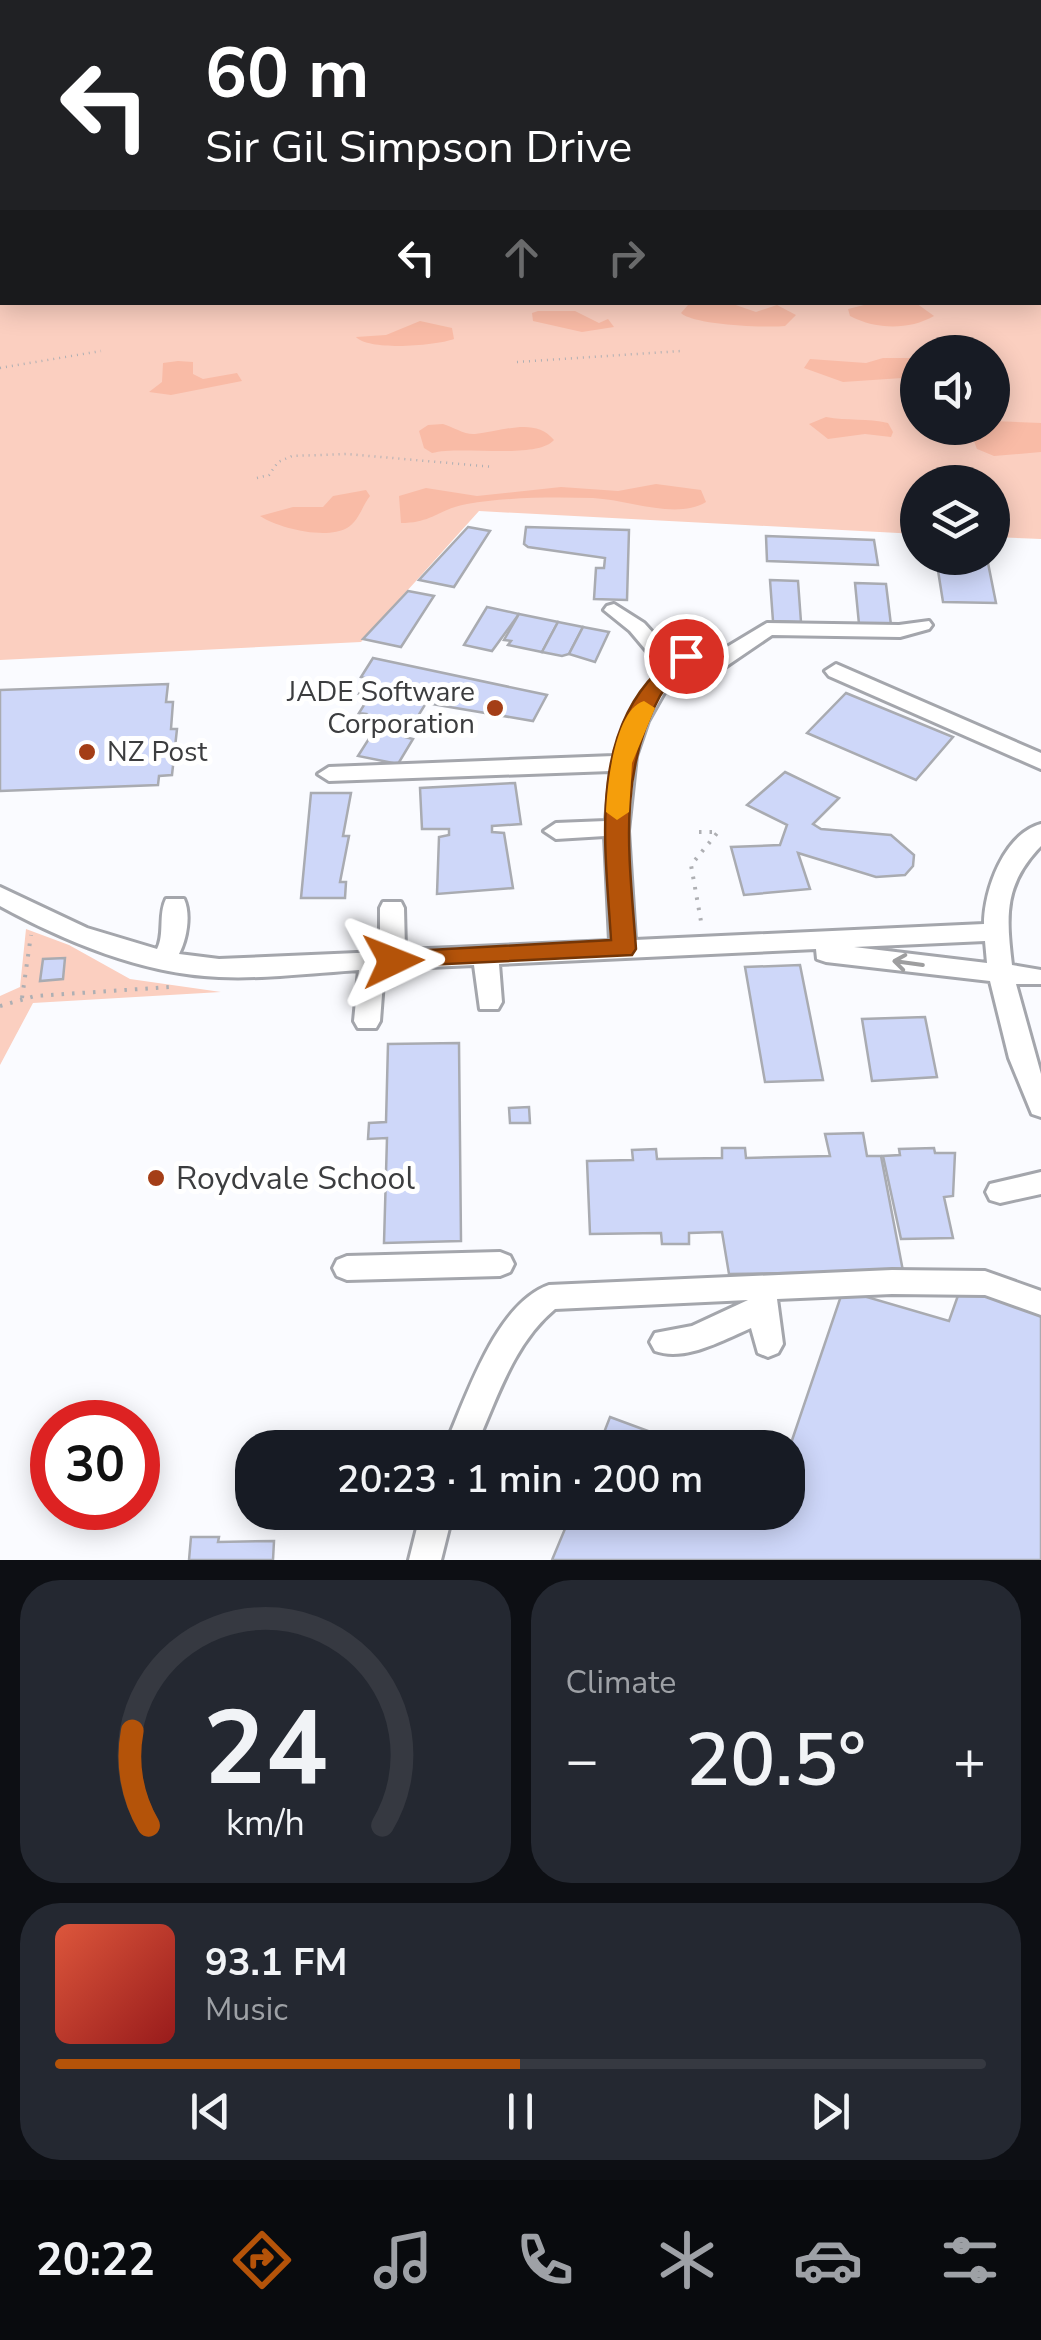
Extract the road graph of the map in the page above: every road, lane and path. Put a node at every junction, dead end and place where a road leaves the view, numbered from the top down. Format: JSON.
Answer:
{"nodes":[{"id":1,"x":101,"y":351,"type":"dead end"},
{"id":2,"x":681,"y":351,"type":"dead end"},
{"id":3,"x":517,"y":362,"type":"dead end"},
{"id":4,"x":0,"y":368,"type":"edge"},
{"id":5,"x":494,"y":467,"type":"dead end"},
{"id":6,"x":257,"y":478,"type":"dead end"},
{"id":7,"x":614,"y":610,"type":"dead end"},
{"id":8,"x":922,"y":625,"type":"dead end"},
{"id":9,"x":679,"y":662,"type":"junction"},
{"id":10,"x":836,"y":671,"type":"dead end"},
{"id":11,"x":1041,"y":762,"type":"edge"},
{"id":12,"x":620,"y":763,"type":"junction"},
{"id":13,"x":329,"y":774,"type":"dead end"},
{"id":14,"x":616,"y":828,"type":"junction"},
{"id":15,"x":556,"y":831,"type":"dead end"},
{"id":16,"x":699,"y":832,"type":"dead end"},
{"id":17,"x":1041,"y":832,"type":"edge"},
{"id":18,"x":0,"y":895,"type":"edge"},
{"id":19,"x":175,"y":905,"type":"dead end"},
{"id":20,"x":392,"y":908,"type":"dead end"},
{"id":21,"x":32,"y":931,"type":"dead end"},
{"id":22,"x":994,"y":932,"type":"junction"},
{"id":23,"x":768,"y":945,"type":"junction"},
{"id":24,"x":706,"y":947,"type":"junction"},
{"id":25,"x":624,"y":949,"type":"junction"},
{"id":26,"x":486,"y":957,"type":"junction"},
{"id":27,"x":382,"y":962,"type":"junction"},
{"id":28,"x":171,"y":963,"type":"junction"},
{"id":29,"x":1004,"y":976,"type":"junction"},
{"id":30,"x":1034,"y":976,"type":"dead end"},
{"id":31,"x":22,"y":998,"type":"junction"},
{"id":32,"x":489,"y":1002,"type":"dead end"},
{"id":33,"x":0,"y":1006,"type":"edge"},
{"id":34,"x":367,"y":1020,"type":"dead end"},
{"id":35,"x":1041,"y":1107,"type":"edge"},
{"id":36,"x":1041,"y":1182,"type":"edge"},
{"id":37,"x":1000,"y":1192,"type":"dead end"},
{"id":38,"x":500,"y":1264,"type":"dead end"},
{"id":39,"x":347,"y":1268,"type":"dead end"},
{"id":40,"x":762,"y":1300,"type":"junction"},
{"id":41,"x":1041,"y":1303,"type":"edge"},
{"id":42,"x":666,"y":1342,"type":"dead end"},
{"id":43,"x":768,"y":1344,"type":"dead end"},
{"id":44,"x":468,"y":1430,"type":"edge"},
{"id":45,"x":433,"y":1530,"type":"edge"},
{"id":46,"x":425,"y":1560,"type":"edge"}],
"edges":[{"from":1,"to":4,"type":"path"},
{"from":2,"to":3,"type":"path"},
{"from":5,"to":6,"type":"path"},
{"from":7,"to":9,"type":"street"},
{"from":8,"to":9,"type":"street"},
{"from":9,"to":12,"type":"street"},
{"from":10,"to":11,"type":"street"},
{"from":12,"to":13,"type":"street"},
{"from":12,"to":14,"type":"street"},
{"from":14,"to":15,"type":"street"},
{"from":14,"to":25,"type":"street"},
{"from":16,"to":24,"type":"path"},
{"from":17,"to":22,"type":"street"},
{"from":18,"to":28,"type":"street"},
{"from":19,"to":28,"type":"street"},
{"from":20,"to":27,"type":"street"},
{"from":21,"to":31,"type":"path"},
{"from":22,"to":23,"type":"street"},
{"from":22,"to":29,"type":"street"},
{"from":23,"to":24,"type":"street"},
{"from":29,"to":23,"type":"street","one_way":true},
{"from":24,"to":25,"type":"street"},
{"from":25,"to":26,"type":"street"},
{"from":26,"to":27,"type":"street"},
{"from":26,"to":32,"type":"street"},
{"from":27,"to":28,"type":"street"},
{"from":27,"to":34,"type":"street"},
{"from":28,"to":31,"type":"path"},
{"from":29,"to":30,"type":"street"},
{"from":29,"to":35,"type":"street"},
{"from":31,"to":33,"type":"path"},
{"from":36,"to":37,"type":"street"},
{"from":38,"to":39,"type":"street"},
{"from":40,"to":41,"type":"street"},
{"from":40,"to":42,"type":"street"},
{"from":40,"to":43,"type":"street"},
{"from":40,"to":44,"type":"street"},
{"from":45,"to":46,"type":"street"}]}
